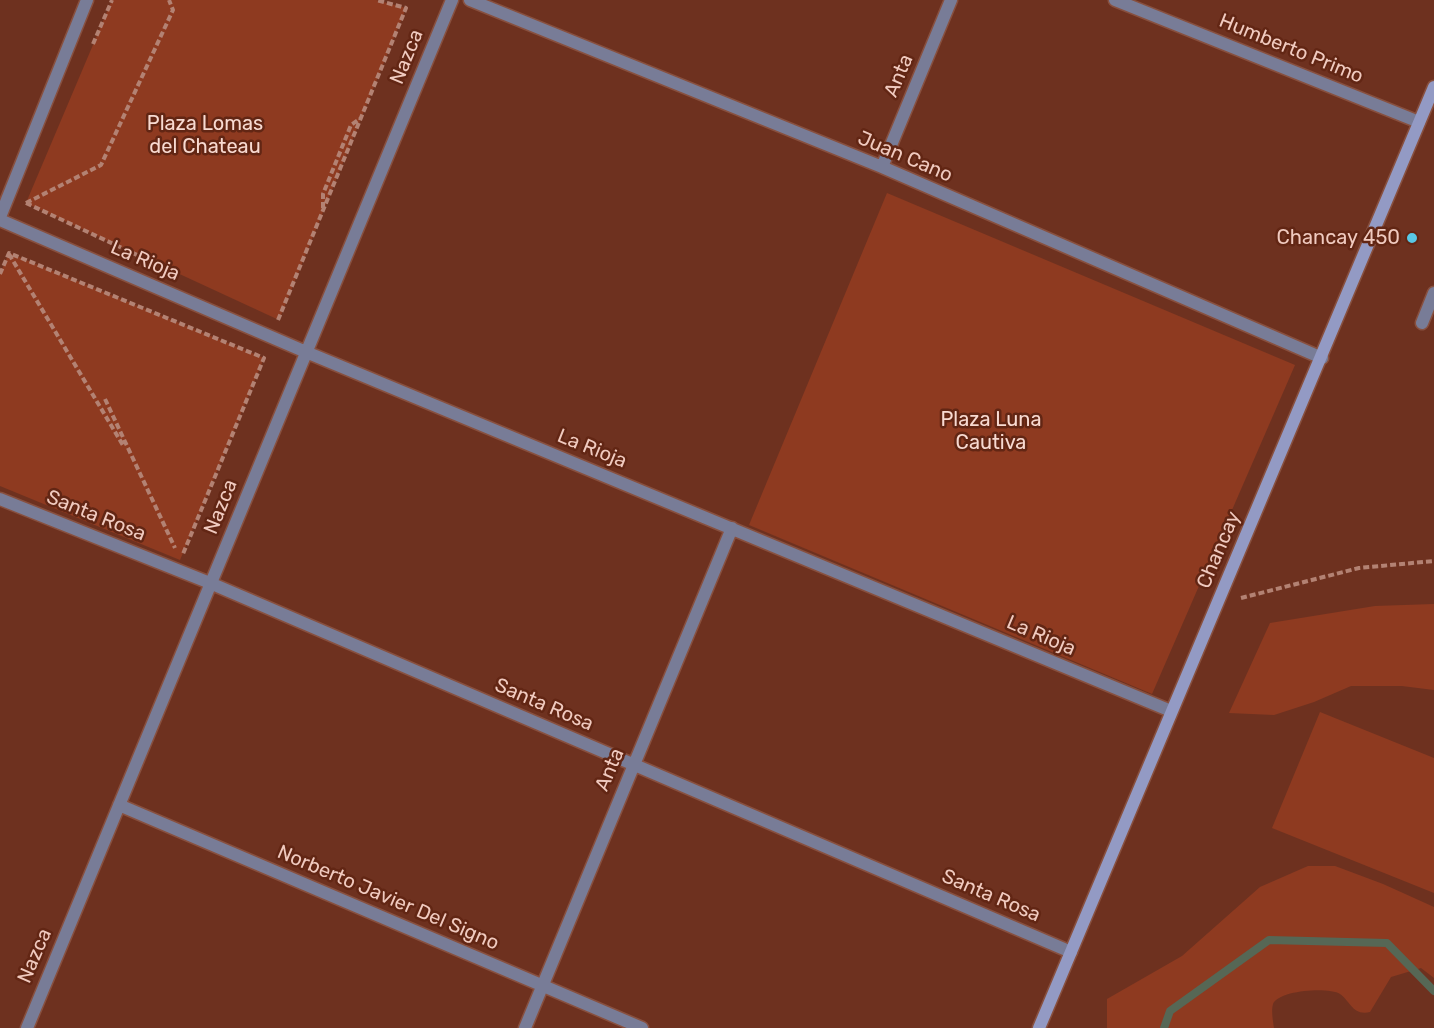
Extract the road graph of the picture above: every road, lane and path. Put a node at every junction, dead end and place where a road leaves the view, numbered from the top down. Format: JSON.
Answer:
{"nodes":[{"id":1,"x":87,"y":0,"type":"edge"},
{"id":2,"x":112,"y":0,"type":"edge"},
{"id":3,"x":169,"y":0,"type":"edge"},
{"id":4,"x":376,"y":0,"type":"edge"},
{"id":5,"x":452,"y":0,"type":"edge"},
{"id":6,"x":470,"y":0,"type":"edge"},
{"id":7,"x":951,"y":0,"type":"edge"},
{"id":8,"x":1115,"y":0,"type":"edge"},
{"id":9,"x":89,"y":54,"type":"dead end"},
{"id":10,"x":1434,"y":87,"type":"edge"},
{"id":11,"x":1419,"y":122,"type":"junction"},
{"id":12,"x":882,"y":167,"type":"junction"},
{"id":13,"x":30,"y":192,"type":"dead end"},
{"id":14,"x":26,"y":203,"type":"junction"},
{"id":15,"x":0,"y":218,"type":"edge"},
{"id":16,"x":9,"y":253,"type":"junction"},
{"id":17,"x":152,"y":262,"type":"dead end"},
{"id":18,"x":0,"y":274,"type":"edge"},
{"id":19,"x":1434,"y":293,"type":"edge"},
{"id":20,"x":268,"y":316,"type":"dead end"},
{"id":21,"x":1422,"y":323,"type":"dead end"},
{"id":22,"x":306,"y":352,"type":"junction"},
{"id":23,"x":1322,"y":358,"type":"junction"},
{"id":24,"x":105,"y":399,"type":"dead end"},
{"id":25,"x":124,"y":447,"type":"dead end"},
{"id":26,"x":0,"y":498,"type":"edge"},
{"id":27,"x":732,"y":528,"type":"junction"},
{"id":28,"x":1434,"y":561,"type":"edge"},
{"id":29,"x":210,"y":583,"type":"junction"},
{"id":30,"x":1217,"y":604,"type":"junction"},
{"id":31,"x":1171,"y":711,"type":"junction"},
{"id":32,"x":634,"y":764,"type":"junction"},
{"id":33,"x":119,"y":805,"type":"junction"},
{"id":34,"x":1071,"y":951,"type":"junction"},
{"id":35,"x":543,"y":984,"type":"junction"},
{"id":36,"x":27,"y":1028,"type":"edge"},
{"id":37,"x":525,"y":1028,"type":"edge"},
{"id":38,"x":642,"y":1028,"type":"edge"},
{"id":39,"x":1039,"y":1028,"type":"edge"}],
"edges":[{"from":1,"to":15,"type":"street"},
{"from":2,"to":9,"type":"path"},
{"from":3,"to":14,"type":"path"},
{"from":4,"to":20,"type":"path"},
{"from":5,"to":22,"type":"street","name":"Nazca"},
{"from":6,"to":12,"type":"street","name":"Juan Cano"},
{"from":7,"to":12,"type":"street","name":"Anta"},
{"from":8,"to":11,"type":"street","name":"Humberto Primo"},
{"from":10,"to":11,"type":"main road","name":"Chancay"},
{"from":11,"to":23,"type":"main road","name":"Chancay"},
{"from":12,"to":23,"type":"street","name":"Juan Cano"},
{"from":13,"to":14,"type":"path"},
{"from":14,"to":17,"type":"path"},
{"from":15,"to":22,"type":"street","name":"La Rioja"},
{"from":16,"to":18,"type":"path"},
{"from":16,"to":24,"type":"path"},
{"from":16,"to":25,"type":"path"},
{"from":19,"to":21,"type":"street"},
{"from":22,"to":27,"type":"street","name":"La Rioja"},
{"from":22,"to":29,"type":"street","name":"Nazca"},
{"from":23,"to":30,"type":"main road","name":"Chancay"},
{"from":26,"to":29,"type":"street","name":"Santa Rosa"},
{"from":27,"to":31,"type":"street","name":"La Rioja"},
{"from":27,"to":32,"type":"street","name":"Anta"},
{"from":28,"to":30,"type":"path"},
{"from":29,"to":32,"type":"street","name":"Santa Rosa"},
{"from":29,"to":33,"type":"street","name":"Nazca"},
{"from":30,"to":31,"type":"main road","name":"Chancay"},
{"from":31,"to":34,"type":"main road","name":"Chancay"},
{"from":32,"to":34,"type":"street","name":"Santa Rosa"},
{"from":32,"to":35,"type":"street","name":"Anta"},
{"from":33,"to":35,"type":"street","name":"Norberto Javier Del Signo"},
{"from":33,"to":36,"type":"street","name":"Nazca"},
{"from":34,"to":39,"type":"main road","name":"Chancay"},
{"from":35,"to":37,"type":"street","name":"Anta"},
{"from":35,"to":38,"type":"street","name":"Norberto Javier Del Signo"}]}
